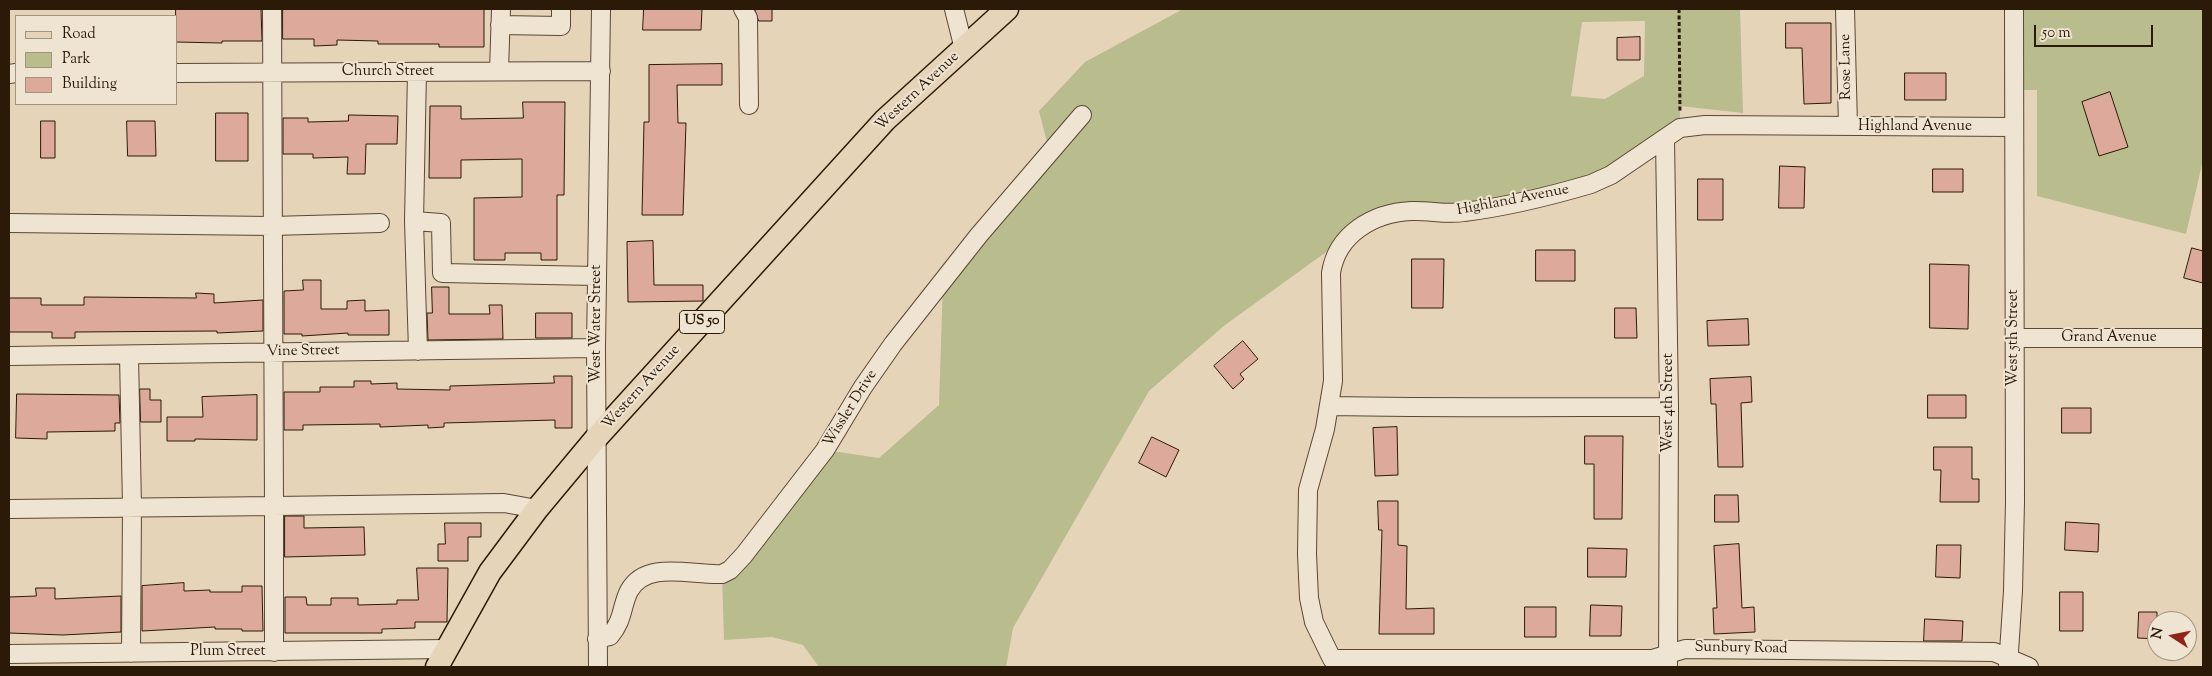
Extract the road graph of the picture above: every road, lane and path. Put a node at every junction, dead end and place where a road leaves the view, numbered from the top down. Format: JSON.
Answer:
{"nodes":[{"id":1,"x":272,"y":9,"type":"edge"},
{"id":2,"x":561,"y":9,"type":"edge"},
{"id":3,"x":600,"y":9,"type":"edge"},
{"id":4,"x":743,"y":9,"type":"edge"},
{"id":5,"x":954,"y":9,"type":"edge"},
{"id":6,"x":1007,"y":9,"type":"edge"},
{"id":7,"x":1679,"y":9,"type":"edge"},
{"id":8,"x":1845,"y":9,"type":"edge"},
{"id":9,"x":2014,"y":9,"type":"edge"},
{"id":10,"x":500,"y":17,"type":"edge"},
{"id":11,"x":964,"y":49,"type":"junction"},
{"id":12,"x":499,"y":71,"type":"junction"},
{"id":13,"x":601,"y":71,"type":"junction"},
{"id":14,"x":273,"y":72,"type":"junction"},
{"id":15,"x":417,"y":72,"type":"junction"},
{"id":16,"x":178,"y":73,"type":"edge"},
{"id":17,"x":749,"y":105,"type":"dead end"},
{"id":18,"x":1082,"y":115,"type":"dead end"},
{"id":19,"x":1848,"y":126,"type":"junction"},
{"id":20,"x":2013,"y":127,"type":"junction"},
{"id":21,"x":1680,"y":128,"type":"junction"},
{"id":22,"x":1666,"y":139,"type":"junction"},
{"id":23,"x":414,"y":221,"type":"junction"},
{"id":24,"x":9,"y":223,"type":"edge"},
{"id":25,"x":380,"y":223,"type":"dead end"},
{"id":26,"x":272,"y":226,"type":"junction"},
{"id":27,"x":597,"y":276,"type":"junction"},
{"id":28,"x":2015,"y":338,"type":"junction"},
{"id":29,"x":2203,"y":338,"type":"edge"},
{"id":30,"x":596,"y":348,"type":"junction"},
{"id":31,"x":418,"y":351,"type":"junction"},
{"id":32,"x":272,"y":353,"type":"junction"},
{"id":33,"x":129,"y":355,"type":"junction"},
{"id":34,"x":9,"y":356,"type":"edge"},
{"id":35,"x":1330,"y":406,"type":"junction"},
{"id":36,"x":1669,"y":407,"type":"junction"},
{"id":37,"x":598,"y":437,"type":"junction"},
{"id":38,"x":274,"y":506,"type":"junction"},
{"id":39,"x":132,"y":507,"type":"junction"},
{"id":40,"x":537,"y":508,"type":"junction"},
{"id":41,"x":9,"y":509,"type":"edge"},
{"id":42,"x":597,"y":639,"type":"junction"},
{"id":43,"x":274,"y":652,"type":"junction"},
{"id":44,"x":131,"y":653,"type":"junction"},
{"id":45,"x":9,"y":654,"type":"edge"},
{"id":46,"x":442,"y":658,"type":"edge"},
{"id":47,"x":1332,"y":659,"type":"joint"},
{"id":48,"x":1668,"y":661,"type":"edge"},
{"id":49,"x":2008,"y":663,"type":"edge"},
{"id":50,"x":598,"y":667,"type":"edge"},
{"id":51,"x":2029,"y":667,"type":"edge"}],
"edges":[{"from":1,"to":14,"type":"street"},
{"from":2,"to":10,"type":"street"},
{"from":3,"to":13,"type":"street","name":"West Water Street"},
{"from":4,"to":17,"type":"street"},
{"from":5,"to":11,"type":"street"},
{"from":6,"to":11,"type":"main road","name":"Western Avenue","number":"US 50"},
{"from":7,"to":21,"type":"path"},
{"from":8,"to":19,"type":"street","name":"Rose Lane"},
{"from":9,"to":20,"type":"street","name":"West 5th Street"},
{"from":10,"to":12,"type":"street"},
{"from":11,"to":37,"type":"main road","name":"Western Avenue","number":"US 50"},
{"from":12,"to":13,"type":"street","name":"Church Street"},
{"from":12,"to":15,"type":"street","name":"Church Street"},
{"from":13,"to":27,"type":"street","name":"West Water Street"},
{"from":14,"to":15,"type":"street","name":"Church Street"},
{"from":14,"to":16,"type":"street","name":"Church Street"},
{"from":14,"to":26,"type":"street"},
{"from":15,"to":23,"type":"street"},
{"from":18,"to":42,"type":"street","name":"Wissler Drive"},
{"from":19,"to":20,"type":"street","name":"Highland Avenue"},
{"from":19,"to":21,"type":"street","name":"Highland Avenue"},
{"from":20,"to":28,"type":"street","name":"West 5th Street"},
{"from":21,"to":22,"type":"street","name":"Highland Avenue"},
{"from":22,"to":35,"type":"street","name":"Highland Avenue"},
{"from":22,"to":36,"type":"street","name":"West 4th Street"},
{"from":23,"to":27,"type":"street"},
{"from":23,"to":31,"type":"street"},
{"from":24,"to":26,"type":"street"},
{"from":25,"to":26,"type":"street"},
{"from":26,"to":32,"type":"street"},
{"from":27,"to":30,"type":"street","name":"West Water Street"},
{"from":28,"to":29,"type":"street","name":"Grand Avenue"},
{"from":28,"to":49,"type":"street","name":"West 5th Street"},
{"from":30,"to":31,"type":"street","name":"Vine Street"},
{"from":30,"to":37,"type":"street","name":"West Water Street"},
{"from":31,"to":32,"type":"street","name":"Vine Street"},
{"from":32,"to":33,"type":"street","name":"Vine Street"},
{"from":32,"to":38,"type":"street"},
{"from":33,"to":34,"type":"street","name":"Vine Street"},
{"from":33,"to":39,"type":"street"},
{"from":35,"to":36,"type":"street"},
{"from":35,"to":47,"type":"street","name":"Highland Avenue"},
{"from":36,"to":48,"type":"street","name":"West 4th Street"},
{"from":37,"to":40,"type":"main road","name":"Western Avenue","number":"US 50"},
{"from":37,"to":42,"type":"street","name":"West Water Street"},
{"from":38,"to":39,"type":"street"},
{"from":38,"to":40,"type":"street"},
{"from":38,"to":43,"type":"street"},
{"from":39,"to":41,"type":"street"},
{"from":39,"to":44,"type":"street"},
{"from":40,"to":46,"type":"main road","name":"Western Avenue","number":"US 50"},
{"from":42,"to":50,"type":"street","name":"West Water Street"},
{"from":43,"to":44,"type":"street","name":"Plum Street"},
{"from":43,"to":46,"type":"street","name":"Plum Street"},
{"from":44,"to":45,"type":"street","name":"Plum Street"},
{"from":47,"to":48,"type":"street","name":"Sunbury Road"},
{"from":48,"to":49,"type":"street","name":"Sunbury Road"},
{"from":49,"to":51,"type":"street","name":"Sunbury Road"}]}
